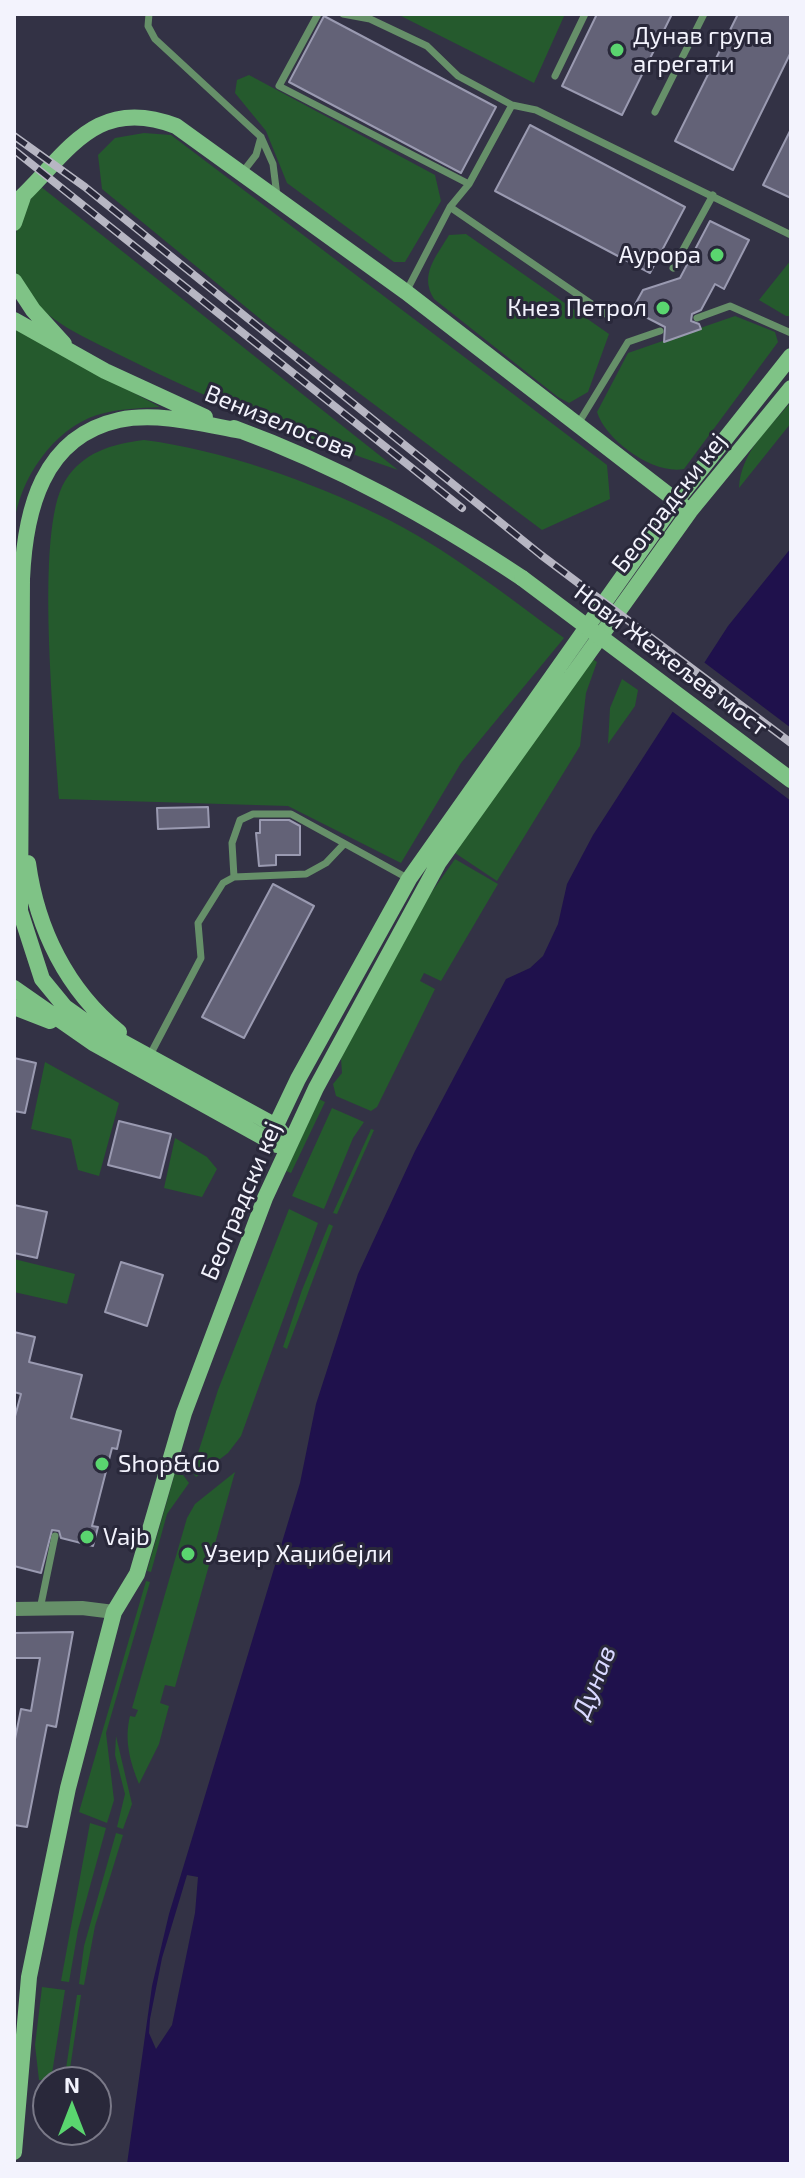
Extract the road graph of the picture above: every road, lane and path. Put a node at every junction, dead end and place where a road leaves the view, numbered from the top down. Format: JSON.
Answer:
{"nodes":[{"id":1,"x":149,"y":14,"type":"edge"},
{"id":2,"x":318,"y":14,"type":"edge"},
{"id":3,"x":343,"y":14,"type":"edge"},
{"id":4,"x":585,"y":14,"type":"edge"},
{"id":5,"x":704,"y":14,"type":"edge"},
{"id":6,"x":555,"y":76,"type":"dead end"},
{"id":7,"x":512,"y":105,"type":"junction"},
{"id":8,"x":655,"y":112,"type":"dead end"},
{"id":9,"x":261,"y":137,"type":"junction"},
{"id":10,"x":242,"y":173,"type":"junction"},
{"id":11,"x":469,"y":184,"type":"junction"},
{"id":12,"x":713,"y":195,"type":"junction"},
{"id":13,"x":277,"y":199,"type":"junction"},
{"id":14,"x":19,"y":200,"type":"edge"},
{"id":15,"x":450,"y":207,"type":"junction"},
{"id":16,"x":14,"y":223,"type":"edge"},
{"id":17,"x":791,"y":235,"type":"edge"},
{"id":18,"x":673,"y":268,"type":"dead end"},
{"id":19,"x":14,"y":281,"type":"edge"},
{"id":20,"x":406,"y":292,"type":"junction"},
{"id":21,"x":609,"y":316,"type":"dead end"},
{"id":22,"x":697,"y":318,"type":"dead end"},
{"id":23,"x":14,"y":320,"type":"edge"},
{"id":24,"x":660,"y":331,"type":"dead end"},
{"id":25,"x":791,"y":333,"type":"edge"},
{"id":26,"x":73,"y":354,"type":"junction"},
{"id":27,"x":791,"y":356,"type":"edge"},
{"id":28,"x":791,"y":388,"type":"edge"},
{"id":29,"x":577,"y":425,"type":"junction"},
{"id":30,"x":241,"y":431,"type":"junction"},
{"id":31,"x":676,"y":501,"type":"junction"},
{"id":32,"x":690,"y":511,"type":"junction"},
{"id":33,"x":522,"y":578,"type":"joint"},
{"id":34,"x":791,"y":780,"type":"edge"},
{"id":35,"x":20,"y":808,"type":"junction"},
{"id":36,"x":344,"y":844,"type":"junction"},
{"id":37,"x":234,"y":877,"type":"junction"},
{"id":38,"x":409,"y":879,"type":"junction"},
{"id":39,"x":20,"y":924,"type":"edge"},
{"id":40,"x":33,"y":951,"type":"junction"},
{"id":41,"x":14,"y":979,"type":"edge"},
{"id":42,"x":14,"y":988,"type":"edge"},
{"id":43,"x":14,"y":1007,"type":"edge"},
{"id":44,"x":77,"y":1032,"type":"junction"},
{"id":45,"x":144,"y":1052,"type":"junction"},
{"id":46,"x":276,"y":1126,"type":"junction"},
{"id":47,"x":268,"y":1142,"type":"junction"},
{"id":48,"x":290,"y":1143,"type":"junction"},
{"id":49,"x":55,"y":1536,"type":"dead end"},
{"id":50,"x":14,"y":1609,"type":"edge"},
{"id":51,"x":40,"y":1609,"type":"junction"},
{"id":52,"x":114,"y":1612,"type":"junction"},
{"id":53,"x":18,"y":2025,"type":"edge"},
{"id":54,"x":14,"y":2152,"type":"edge"}],
"edges":[{"from":1,"to":9,"type":"lane"},
{"from":2,"to":11,"type":"lane"},
{"from":3,"to":7,"type":"lane"},
{"from":4,"to":6,"type":"lane"},
{"from":5,"to":8,"type":"lane"},
{"from":7,"to":11,"type":"lane"},
{"from":7,"to":12,"type":"lane"},
{"from":9,"to":10,"type":"lane"},
{"from":9,"to":13,"type":"lane"},
{"from":10,"to":13,"type":"main road"},
{"from":10,"to":14,"type":"main road"},
{"from":11,"to":15,"type":"lane"},
{"from":12,"to":17,"type":"lane"},
{"from":12,"to":18,"type":"lane"},
{"from":13,"to":20,"type":"main road"},
{"from":14,"to":16,"type":"main road"},
{"from":15,"to":20,"type":"lane"},
{"from":15,"to":21,"type":"lane"},
{"from":19,"to":26,"type":"main road"},
{"from":20,"to":29,"type":"main road"},
{"from":22,"to":25,"type":"lane"},
{"from":23,"to":26,"type":"main road","name":"Венизелосова"},
{"from":24,"to":29,"type":"lane"},
{"from":26,"to":30,"type":"main road","name":"Венизелосова"},
{"from":27,"to":31,"type":"main road","name":"Београдски кеј"},
{"from":28,"to":32,"type":"main road","name":"Београдски кеј"},
{"from":29,"to":31,"type":"main road"},
{"from":30,"to":33,"type":"main road","name":"Венизелосова"},
{"from":30,"to":35,"type":"main road"},
{"from":31,"to":32,"type":"main road"},
{"from":31,"to":38,"type":"main road","name":"Београдски кеј"},
{"from":32,"to":48,"type":"main road","name":"Београдски кеј"},
{"from":33,"to":34,"type":"main road","name":"Нови Жежељев мост","bridge":true},
{"from":35,"to":39,"type":"main road"},
{"from":35,"to":45,"type":"main road"},
{"from":36,"to":37,"type":"lane"},
{"from":36,"to":37,"type":"lane"},
{"from":36,"to":38,"type":"lane"},
{"from":37,"to":45,"type":"lane"},
{"from":38,"to":46,"type":"main road","name":"Београдски кеј"},
{"from":39,"to":40,"type":"main road"},
{"from":40,"to":41,"type":"main road"},
{"from":40,"to":45,"type":"main road"},
{"from":42,"to":44,"type":"main road"},
{"from":43,"to":44,"type":"main road"},
{"from":44,"to":47,"type":"main road"},
{"from":45,"to":46,"type":"main road"},
{"from":46,"to":47,"type":"main road","name":"Београдски кеј"},
{"from":46,"to":48,"type":"main road"},
{"from":47,"to":48,"type":"main road"},
{"from":48,"to":52,"type":"main road","name":"Београдски кеј"},
{"from":49,"to":51,"type":"lane"},
{"from":50,"to":51,"type":"street"},
{"from":51,"to":52,"type":"street"},
{"from":52,"to":53,"type":"main road","name":"Београдски кеј"},
{"from":53,"to":54,"type":"main road","name":"Београдски кеј"}]}
